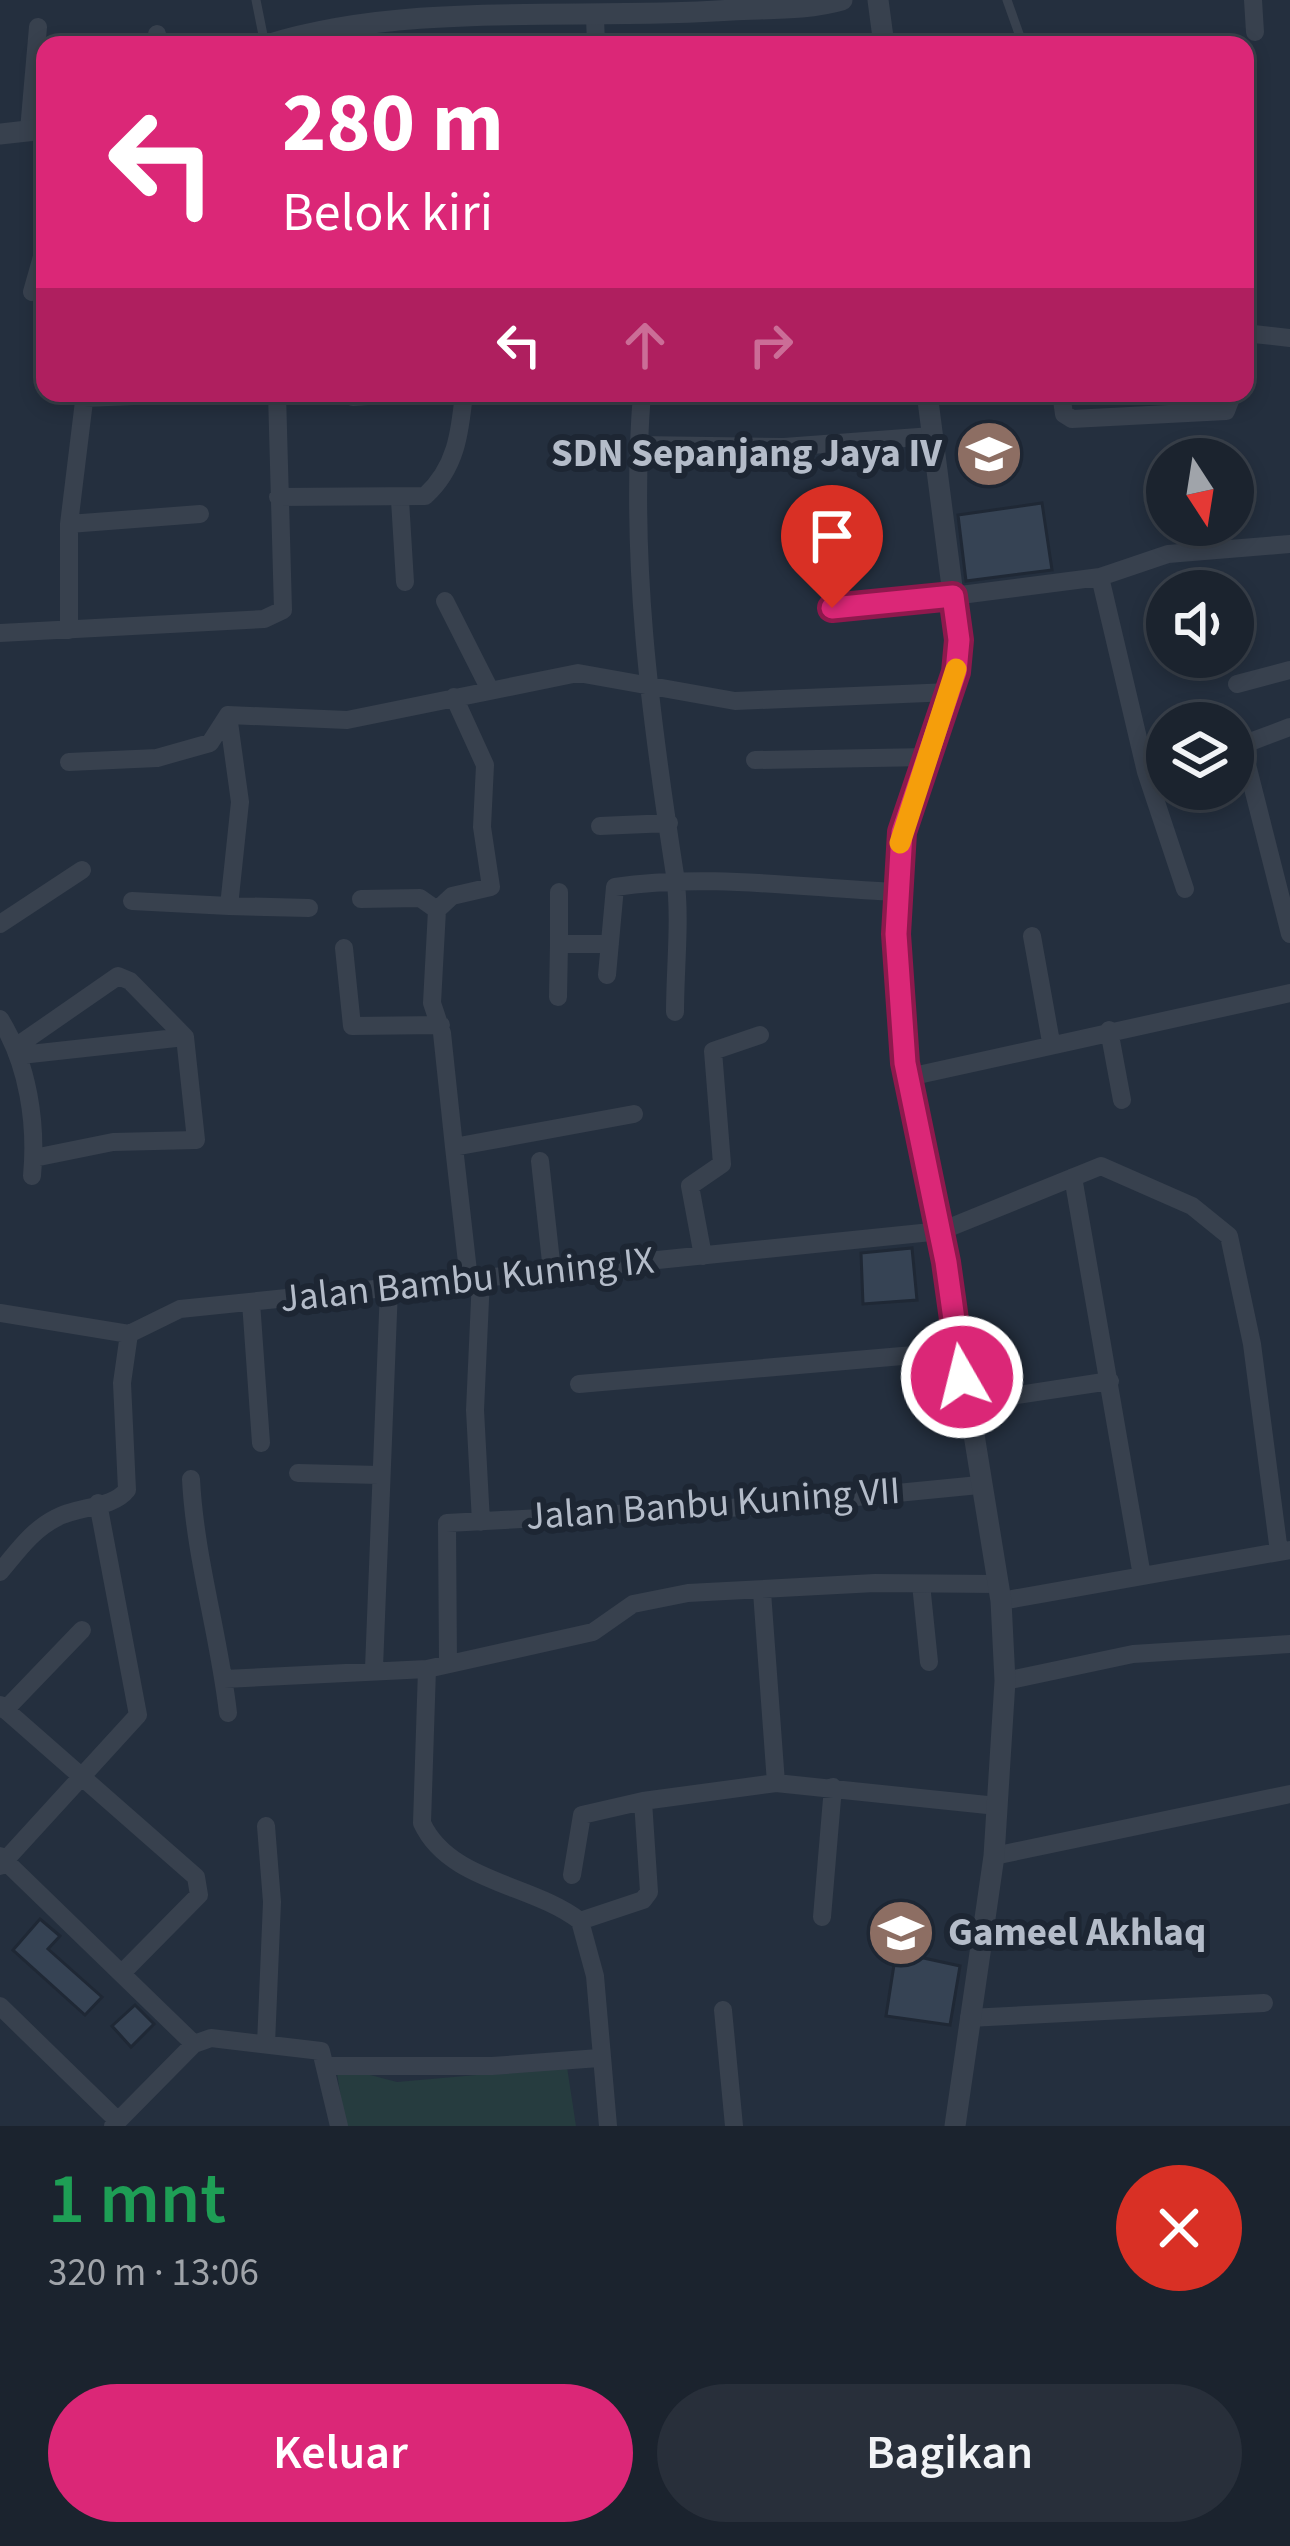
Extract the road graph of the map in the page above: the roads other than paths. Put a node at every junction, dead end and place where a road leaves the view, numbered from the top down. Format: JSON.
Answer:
{"nodes":[{"id":1,"x":256,"y":0,"type":"edge"},
{"id":2,"x":842,"y":0,"type":"edge"},
{"id":3,"x":878,"y":0,"type":"edge"},
{"id":4,"x":1007,"y":0,"type":"edge"},
{"id":5,"x":1253,"y":0,"type":"edge"},
{"id":6,"x":487,"y":8,"type":"edge"},
{"id":7,"x":554,"y":8,"type":"edge"},
{"id":8,"x":595,"y":17,"type":"junction"},
{"id":9,"x":38,"y":27,"type":"dead end"},
{"id":10,"x":1255,"y":32,"type":"dead end"},
{"id":11,"x":38,"y":36,"type":"edge"},
{"id":12,"x":264,"y":36,"type":"edge"},
{"id":13,"x":298,"y":36,"type":"edge"},
{"id":14,"x":596,"y":36,"type":"edge"},
{"id":15,"x":883,"y":36,"type":"edge"},
{"id":16,"x":1020,"y":36,"type":"edge"},
{"id":17,"x":36,"y":129,"type":"edge"},
{"id":18,"x":0,"y":134,"type":"edge"},
{"id":19,"x":36,"y":278,"type":"edge"},
{"id":20,"x":32,"y":292,"type":"dead end"},
{"id":21,"x":1254,"y":334,"type":"edge"},
{"id":22,"x":1290,"y":338,"type":"edge"},
{"id":23,"x":84,"y":402,"type":"edge"},
{"id":24,"x":277,"y":402,"type":"edge"},
{"id":25,"x":463,"y":402,"type":"edge"},
{"id":26,"x":642,"y":402,"type":"edge"},
{"id":27,"x":928,"y":402,"type":"edge"},
{"id":28,"x":1062,"y":402,"type":"edge"},
{"id":29,"x":1230,"y":402,"type":"edge"},
{"id":30,"x":932,"y":436,"type":"junction"},
{"id":31,"x":638,"y":446,"type":"junction"},
{"id":32,"x":278,"y":497,"type":"junction"},
{"id":33,"x":400,"y":500,"type":"junction"},
{"id":34,"x":200,"y":514,"type":"dead end"},
{"id":35,"x":69,"y":524,"type":"junction"},
{"id":36,"x":1290,"y":544,"type":"edge"},
{"id":37,"x":1100,"y":577,"type":"junction"},
{"id":38,"x":405,"y":583,"type":"dead end"},
{"id":39,"x":953,"y":596,"type":"junction"},
{"id":40,"x":446,"y":602,"type":"dead end"},
{"id":41,"x":832,"y":608,"type":"dead end"},
{"id":42,"x":69,"y":630,"type":"junction"},
{"id":43,"x":0,"y":633,"type":"edge"},
{"id":44,"x":1290,"y":670,"type":"edge"},
{"id":45,"x":645,"y":681,"type":"junction"},
{"id":46,"x":1237,"y":684,"type":"dead end"},
{"id":47,"x":489,"y":688,"type":"junction"},
{"id":48,"x":951,"y":692,"type":"junction"},
{"id":49,"x":454,"y":697,"type":"junction"},
{"id":50,"x":228,"y":715,"type":"junction"},
{"id":51,"x":1290,"y":727,"type":"edge"},
{"id":52,"x":1254,"y":741,"type":"edge"},
{"id":53,"x":928,"y":757,"type":"junction"},
{"id":54,"x":755,"y":760,"type":"dead end"},
{"id":55,"x":69,"y":762,"type":"dead end"},
{"id":56,"x":1146,"y":772,"type":"edge"},
{"id":57,"x":1254,"y":807,"type":"edge"},
{"id":58,"x":1159,"y":810,"type":"edge"},
{"id":59,"x":669,"y":823,"type":"junction"},
{"id":60,"x":600,"y":826,"type":"dead end"},
{"id":61,"x":82,"y":870,"type":"dead end"},
{"id":62,"x":675,"y":877,"type":"junction"},
{"id":63,"x":1185,"y":889,"type":"dead end"},
{"id":64,"x":559,"y":892,"type":"dead end"},
{"id":65,"x":897,"y":892,"type":"junction"},
{"id":66,"x":361,"y":899,"type":"dead end"},
{"id":67,"x":132,"y":901,"type":"dead end"},
{"id":68,"x":229,"y":906,"type":"junction"},
{"id":69,"x":309,"y":908,"type":"dead end"},
{"id":70,"x":437,"y":910,"type":"junction"},
{"id":71,"x":0,"y":924,"type":"edge"},
{"id":72,"x":1290,"y":934,"type":"edge"},
{"id":73,"x":1032,"y":936,"type":"dead end"},
{"id":74,"x":559,"y":944,"type":"junction"},
{"id":75,"x":610,"y":944,"type":"junction"},
{"id":76,"x":344,"y":948,"type":"dead end"},
{"id":77,"x":607,"y":975,"type":"dead end"},
{"id":78,"x":1290,"y":993,"type":"edge"},
{"id":79,"x":558,"y":997,"type":"dead end"},
{"id":80,"x":675,"y":1012,"type":"dead end"},
{"id":81,"x":0,"y":1018,"type":"edge"},
{"id":82,"x":441,"y":1025,"type":"junction"},
{"id":83,"x":1109,"y":1030,"type":"junction"},
{"id":84,"x":760,"y":1035,"type":"dead end"},
{"id":85,"x":185,"y":1037,"type":"junction"},
{"id":86,"x":1051,"y":1042,"type":"junction"},
{"id":87,"x":19,"y":1050,"type":"junction"},
{"id":88,"x":909,"y":1077,"type":"junction"},
{"id":89,"x":1122,"y":1100,"type":"dead end"},
{"id":90,"x":634,"y":1114,"type":"dead end"},
{"id":91,"x":454,"y":1147,"type":"junction"},
{"id":92,"x":540,"y":1161,"type":"dead end"},
{"id":93,"x":1073,"y":1177,"type":"junction"},
{"id":94,"x":940,"y":1231,"type":"junction"},
{"id":95,"x":703,"y":1256,"type":"junction"},
{"id":96,"x":552,"y":1271,"type":"junction"},
{"id":97,"x":475,"y":1279,"type":"junction"},
{"id":98,"x":389,"y":1288,"type":"junction"},
{"id":99,"x":251,"y":1302,"type":"junction"},
{"id":100,"x":0,"y":1313,"type":"edge"},
{"id":101,"x":130,"y":1334,"type":"junction"},
{"id":102,"x":960,"y":1352,"type":"junction"},
{"id":103,"x":1110,"y":1381,"type":"junction"},
{"id":104,"x":579,"y":1384,"type":"dead end"},
{"id":105,"x":965,"y":1403,"type":"junction"},
{"id":106,"x":261,"y":1443,"type":"dead end"},
{"id":107,"x":298,"y":1473,"type":"dead end"},
{"id":108,"x":380,"y":1475,"type":"junction"},
{"id":109,"x":191,"y":1479,"type":"dead end"},
{"id":110,"x":979,"y":1484,"type":"junction"},
{"id":111,"x":98,"y":1503,"type":"junction"},
{"id":112,"x":482,"y":1522,"type":"junction"},
{"id":113,"x":1285,"y":1551,"type":"edge"},
{"id":114,"x":0,"y":1572,"type":"edge"},
{"id":115,"x":1142,"y":1576,"type":"junction"},
{"id":116,"x":921,"y":1584,"type":"junction"},
{"id":117,"x":762,"y":1592,"type":"junction"},
{"id":118,"x":999,"y":1593,"type":"junction"},
{"id":119,"x":82,"y":1630,"type":"dead end"},
{"id":120,"x":1290,"y":1644,"type":"edge"},
{"id":121,"x":448,"y":1663,"type":"junction"},
{"id":122,"x":929,"y":1663,"type":"dead end"},
{"id":123,"x":374,"y":1668,"type":"junction"},
{"id":124,"x":427,"y":1669,"type":"junction"},
{"id":125,"x":224,"y":1679,"type":"junction"},
{"id":126,"x":1005,"y":1681,"type":"junction"},
{"id":127,"x":3,"y":1708,"type":"edge"},
{"id":128,"x":228,"y":1714,"type":"dead end"},
{"id":129,"x":80,"y":1778,"type":"junction"},
{"id":130,"x":776,"y":1783,"type":"junction"},
{"id":131,"x":833,"y":1786,"type":"junction"},
{"id":132,"x":1290,"y":1794,"type":"edge"},
{"id":133,"x":643,"y":1802,"type":"junction"},
{"id":134,"x":998,"y":1806,"type":"junction"},
{"id":135,"x":266,"y":1826,"type":"dead end"},
{"id":136,"x":994,"y":1856,"type":"junction"},
{"id":137,"x":2,"y":1861,"type":"edge"},
{"id":138,"x":572,"y":1875,"type":"dead end"},
{"id":139,"x":822,"y":1917,"type":"dead end"},
{"id":140,"x":580,"y":1921,"type":"junction"},
{"id":141,"x":123,"y":1972,"type":"junction"},
{"id":142,"x":1264,"y":2003,"type":"dead end"},
{"id":143,"x":0,"y":2006,"type":"edge"},
{"id":144,"x":723,"y":2010,"type":"dead end"},
{"id":145,"x":969,"y":2018,"type":"junction"},
{"id":146,"x":194,"y":2044,"type":"junction"},
{"id":147,"x":266,"y":2044,"type":"junction"},
{"id":148,"x":599,"y":2058,"type":"junction"},
{"id":149,"x":327,"y":2066,"type":"junction"},
{"id":150,"x":114,"y":2121,"type":"edge"},
{"id":151,"x":339,"y":2126,"type":"edge"},
{"id":152,"x":608,"y":2126,"type":"edge"},
{"id":153,"x":734,"y":2126,"type":"edge"},
{"id":154,"x":956,"y":2126,"type":"edge"}],
"edges":[{"from":1,"to":12,"type":"lane"},
{"from":2,"to":8,"type":"street"},
{"from":3,"to":15,"type":"street"},
{"from":4,"to":16,"type":"lane"},
{"from":5,"to":10,"type":"street"},
{"from":6,"to":7,"type":"street"},
{"from":6,"to":13,"type":"street"},
{"from":7,"to":8,"type":"street"},
{"from":8,"to":14,"type":"street"},
{"from":9,"to":11,"type":"street"},
{"from":17,"to":18,"type":"street"},
{"from":19,"to":20,"type":"street"},
{"from":21,"to":22,"type":"street"},
{"from":23,"to":35,"type":"street"},
{"from":24,"to":32,"type":"street"},
{"from":25,"to":33,"type":"street"},
{"from":26,"to":31,"type":"street"},
{"from":27,"to":30,"type":"street"},
{"from":28,"to":29,"type":"street"},
{"from":30,"to":31,"type":"street"},
{"from":30,"to":39,"type":"street"},
{"from":31,"to":45,"type":"street"},
{"from":32,"to":33,"type":"street"},
{"from":32,"to":42,"type":"street"},
{"from":33,"to":38,"type":"street"},
{"from":34,"to":35,"type":"street"},
{"from":35,"to":42,"type":"street"},
{"from":36,"to":37,"type":"street"},
{"from":37,"to":39,"type":"street"},
{"from":37,"to":56,"type":"street"},
{"from":39,"to":41,"type":"lane"},
{"from":39,"to":48,"type":"street"},
{"from":40,"to":47,"type":"street"},
{"from":42,"to":43,"type":"street"},
{"from":44,"to":46,"type":"street"},
{"from":45,"to":47,"type":"street"},
{"from":45,"to":48,"type":"street"},
{"from":45,"to":59,"type":"street"},
{"from":47,"to":49,"type":"street"},
{"from":48,"to":53,"type":"street"},
{"from":49,"to":50,"type":"street"},
{"from":49,"to":70,"type":"street"},
{"from":50,"to":55,"type":"street"},
{"from":50,"to":68,"type":"street"},
{"from":51,"to":52,"type":"street"},
{"from":53,"to":54,"type":"street"},
{"from":53,"to":65,"type":"street"},
{"from":57,"to":72,"type":"street"},
{"from":58,"to":63,"type":"street"},
{"from":59,"to":60,"type":"street"},
{"from":59,"to":62,"type":"street"},
{"from":61,"to":71,"type":"street"},
{"from":62,"to":65,"type":"street"},
{"from":62,"to":75,"type":"street"},
{"from":62,"to":80,"type":"street"},
{"from":64,"to":74,"type":"street"},
{"from":65,"to":88,"type":"street"},
{"from":66,"to":70,"type":"street"},
{"from":67,"to":68,"type":"street"},
{"from":68,"to":69,"type":"street"},
{"from":70,"to":82,"type":"street"},
{"from":73,"to":86,"type":"street"},
{"from":74,"to":75,"type":"street"},
{"from":74,"to":79,"type":"street"},
{"from":75,"to":77,"type":"street"},
{"from":76,"to":82,"type":"street"},
{"from":78,"to":83,"type":"street"},
{"from":81,"to":87,"type":"street"},
{"from":82,"to":91,"type":"street"},
{"from":83,"to":86,"type":"street"},
{"from":83,"to":89,"type":"street"},
{"from":84,"to":95,"type":"street"},
{"from":85,"to":87,"type":"street"},
{"from":85,"to":87,"type":"street"},
{"from":85,"to":87,"type":"street"},
{"from":86,"to":88,"type":"street"},
{"from":88,"to":94,"type":"street"},
{"from":90,"to":91,"type":"street"},
{"from":91,"to":97,"type":"street"},
{"from":92,"to":96,"type":"street"},
{"from":93,"to":94,"type":"street","name":"Jalan Bambu Kuning IX"},
{"from":93,"to":103,"type":"street"},
{"from":93,"to":113,"type":"street","name":"Jalan Bambu Kuning IX"},
{"from":94,"to":95,"type":"street","name":"Jalan Bambu Kuning IX"},
{"from":94,"to":102,"type":"street"},
{"from":95,"to":96,"type":"street","name":"Jalan Bambu Kuning IX"},
{"from":96,"to":97,"type":"street","name":"Jalan Bambu Kuning IX"},
{"from":97,"to":98,"type":"street","name":"Jalan Bambu Kuning IX"},
{"from":97,"to":112,"type":"street"},
{"from":98,"to":99,"type":"street","name":"Jalan Bambu Kuning IX"},
{"from":98,"to":108,"type":"street"},
{"from":99,"to":101,"type":"street","name":"Jalan Bambu Kuning IX"},
{"from":99,"to":106,"type":"street"},
{"from":100,"to":101,"type":"street"},
{"from":101,"to":111,"type":"street"},
{"from":102,"to":104,"type":"street"},
{"from":102,"to":105,"type":"street"},
{"from":103,"to":105,"type":"street"},
{"from":103,"to":115,"type":"street"},
{"from":105,"to":110,"type":"street"},
{"from":107,"to":108,"type":"street"},
{"from":108,"to":123,"type":"street"},
{"from":109,"to":125,"type":"street"},
{"from":110,"to":112,"type":"street","name":"Jalan Banbu Kuning VII"},
{"from":110,"to":118,"type":"street"},
{"from":111,"to":114,"type":"street"},
{"from":111,"to":129,"type":"street"},
{"from":112,"to":121,"type":"street","name":"Jalan Banbu Kuning VII"},
{"from":113,"to":115,"type":"street"},
{"from":115,"to":118,"type":"street"},
{"from":116,"to":117,"type":"street"},
{"from":116,"to":118,"type":"street"},
{"from":116,"to":122,"type":"street"},
{"from":117,"to":121,"type":"street"},
{"from":117,"to":130,"type":"street"},
{"from":118,"to":126,"type":"street"},
{"from":119,"to":127,"type":"street"},
{"from":120,"to":126,"type":"street"},
{"from":121,"to":124,"type":"street"},
{"from":123,"to":124,"type":"street"},
{"from":123,"to":125,"type":"street"},
{"from":124,"to":140,"type":"street"},
{"from":125,"to":128,"type":"street"},
{"from":126,"to":134,"type":"street"},
{"from":127,"to":129,"type":"street"},
{"from":129,"to":137,"type":"street"},
{"from":129,"to":141,"type":"street"},
{"from":130,"to":131,"type":"street"},
{"from":130,"to":133,"type":"street"},
{"from":131,"to":134,"type":"street"},
{"from":131,"to":139,"type":"street"},
{"from":132,"to":136,"type":"street"},
{"from":133,"to":138,"type":"street"},
{"from":133,"to":140,"type":"street"},
{"from":134,"to":136,"type":"street"},
{"from":135,"to":147,"type":"street"},
{"from":136,"to":145,"type":"street"},
{"from":137,"to":141,"type":"street"},
{"from":140,"to":148,"type":"street"},
{"from":141,"to":146,"type":"street"},
{"from":142,"to":145,"type":"street"},
{"from":143,"to":150,"type":"street"},
{"from":144,"to":153,"type":"street"},
{"from":145,"to":154,"type":"street"},
{"from":146,"to":147,"type":"street"},
{"from":146,"to":150,"type":"street"},
{"from":147,"to":149,"type":"street"},
{"from":148,"to":149,"type":"street"},
{"from":148,"to":152,"type":"street"},
{"from":149,"to":151,"type":"street"}]}
